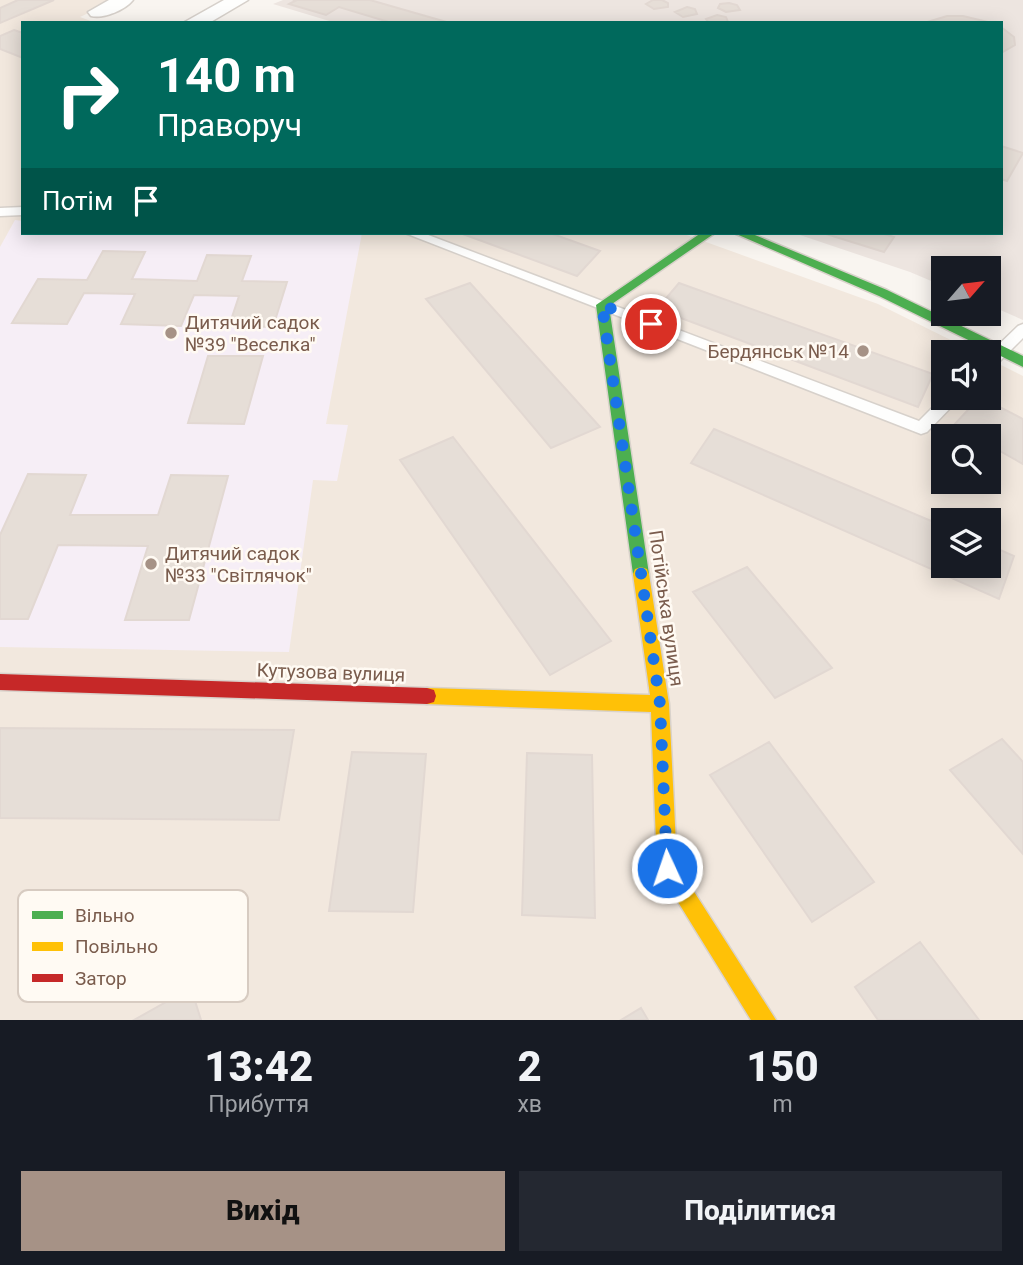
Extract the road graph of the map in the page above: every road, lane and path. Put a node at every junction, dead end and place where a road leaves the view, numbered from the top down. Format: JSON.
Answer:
{"nodes":[{"id":1,"x":124,"y":0,"type":"edge"},
{"id":2,"x":239,"y":0,"type":"edge"},
{"id":3,"x":113,"y":21,"type":"edge"},
{"id":4,"x":197,"y":21,"type":"edge"},
{"id":5,"x":21,"y":211,"type":"edge"},
{"id":6,"x":0,"y":212,"type":"edge"},
{"id":7,"x":417,"y":235,"type":"edge"},
{"id":8,"x":706,"y":235,"type":"edge"},
{"id":9,"x":745,"y":235,"type":"edge"},
{"id":10,"x":602,"y":305,"type":"junction"},
{"id":11,"x":1023,"y":330,"type":"edge"},
{"id":12,"x":979,"y":340,"type":"edge"},
{"id":13,"x":1001,"y":351,"type":"joint"},
{"id":14,"x":1023,"y":362,"type":"edge"},
{"id":15,"x":940,"y":410,"type":"edge"},
{"id":16,"x":0,"y":682,"type":"edge"},
{"id":17,"x":660,"y":704,"type":"junction"},
{"id":18,"x":764,"y":1020,"type":"edge"}],
"edges":[{"from":1,"to":3,"type":"street"},
{"from":2,"to":4,"type":"street"},
{"from":5,"to":6,"type":"lane"},
{"from":7,"to":10,"type":"lane"},
{"from":8,"to":10,"type":"street"},
{"from":9,"to":12,"type":"street"},
{"from":10,"to":15,"type":"lane"},
{"from":10,"to":17,"type":"street","name":"Потійська вулиця"},
{"from":11,"to":13,"type":"lane"},
{"from":13,"to":14,"type":"street"},
{"from":16,"to":17,"type":"street","name":"Кутузова вулиця"},
{"from":17,"to":18,"type":"street","name":"Потійська вулиця"}]}
